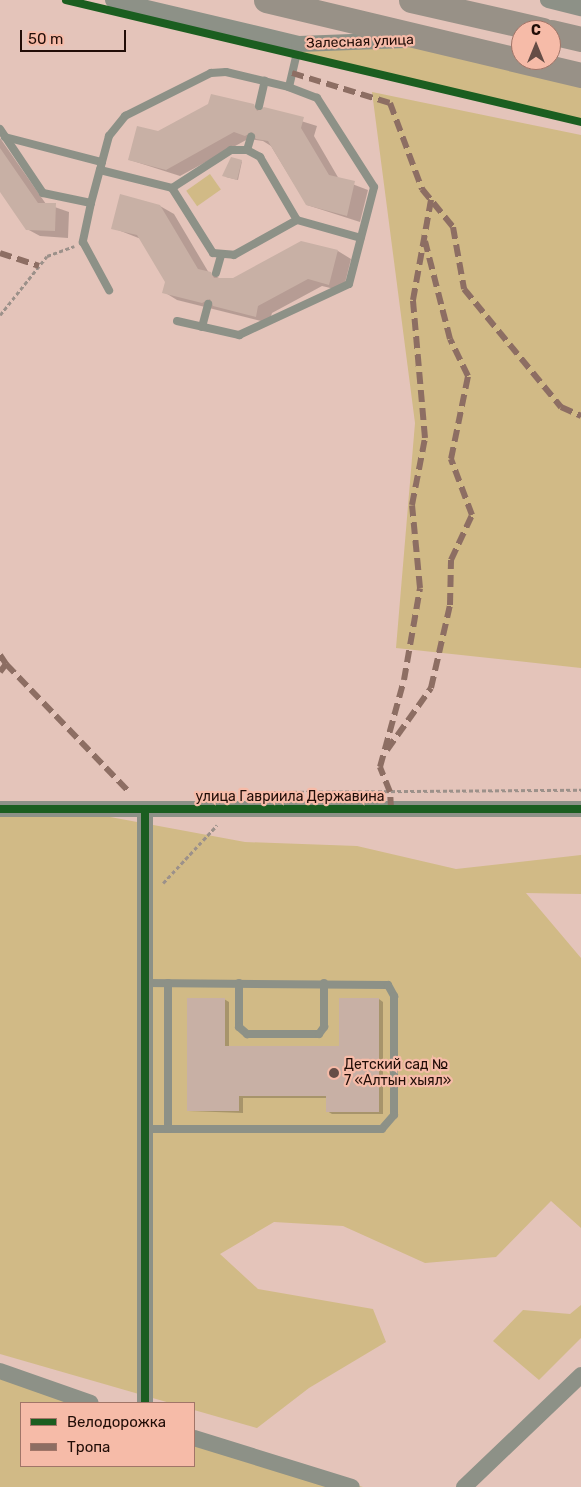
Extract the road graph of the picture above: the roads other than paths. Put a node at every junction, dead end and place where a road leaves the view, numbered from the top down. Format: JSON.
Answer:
{"nodes":[{"id":1,"x":113,"y":0,"type":"edge"},
{"id":2,"x":266,"y":0,"type":"edge"},
{"id":3,"x":411,"y":0,"type":"edge"},
{"id":4,"x":548,"y":0,"type":"edge"},
{"id":5,"x":581,"y":8,"type":"edge"},
{"id":6,"x":511,"y":23,"type":"edge"},
{"id":7,"x":561,"y":34,"type":"edge"},
{"id":8,"x":581,"y":38,"type":"edge"},
{"id":9,"x":433,"y":39,"type":"junction"},
{"id":10,"x":299,"y":44,"type":"junction"},
{"id":11,"x":581,"y":75,"type":"edge"},
{"id":12,"x":265,"y":81,"type":"junction"},
{"id":13,"x":289,"y":87,"type":"junction"},
{"id":14,"x":259,"y":106,"type":"dead end"},
{"id":15,"x":0,"y":129,"type":"edge"},
{"id":16,"x":5,"y":137,"type":"junction"},
{"id":17,"x":251,"y":137,"type":"dead end"},
{"id":18,"x":248,"y":150,"type":"junction"},
{"id":19,"x":101,"y":166,"type":"junction"},
{"id":20,"x":172,"y":188,"type":"junction"},
{"id":21,"x":91,"y":203,"type":"junction"},
{"id":22,"x":297,"y":220,"type":"junction"},
{"id":23,"x":361,"y":238,"type":"junction"},
{"id":24,"x":220,"y":255,"type":"junction"},
{"id":25,"x":216,"y":273,"type":"dead end"},
{"id":26,"x":109,"y":290,"type":"dead end"},
{"id":27,"x":208,"y":304,"type":"dead end"},
{"id":28,"x":177,"y":321,"type":"dead end"},
{"id":29,"x":202,"y":327,"type":"junction"},
{"id":30,"x":0,"y":809,"type":"edge"},
{"id":31,"x":145,"y":809,"type":"junction"},
{"id":32,"x":581,"y":809,"type":"edge"},
{"id":33,"x":145,"y":983,"type":"junction"},
{"id":34,"x":168,"y":983,"type":"junction"},
{"id":35,"x":239,"y":983,"type":"junction"},
{"id":36,"x":324,"y":983,"type":"junction"},
{"id":37,"x":145,"y":1129,"type":"junction"},
{"id":38,"x":168,"y":1129,"type":"junction"},
{"id":39,"x":0,"y":1371,"type":"edge"},
{"id":40,"x":581,"y":1375,"type":"edge"},
{"id":41,"x":88,"y":1402,"type":"edge"},
{"id":42,"x":145,"y":1402,"type":"edge"},
{"id":43,"x":195,"y":1438,"type":"edge"},
{"id":44,"x":352,"y":1487,"type":"edge"},
{"id":45,"x":464,"y":1487,"type":"edge"}],
"edges":[{"from":1,"to":10,"type":"street","name":"Залесная улица"},
{"from":2,"to":9,"type":"main road","name":"Залесная улица"},
{"from":3,"to":6,"type":"main road"},
{"from":4,"to":5,"type":"street"},
{"from":7,"to":8,"type":"main road"},
{"from":9,"to":10,"type":"street","name":"Залесная улица"},
{"from":9,"to":11,"type":"main road","name":"Залесная улица"},
{"from":10,"to":13,"type":"lane"},
{"from":12,"to":13,"type":"lane"},
{"from":12,"to":14,"type":"lane"},
{"from":12,"to":19,"type":"lane"},
{"from":13,"to":23,"type":"lane"},
{"from":15,"to":16,"type":"lane"},
{"from":16,"to":19,"type":"lane"},
{"from":16,"to":21,"type":"lane"},
{"from":17,"to":18,"type":"lane"},
{"from":18,"to":20,"type":"lane"},
{"from":18,"to":22,"type":"lane"},
{"from":19,"to":20,"type":"lane"},
{"from":19,"to":21,"type":"lane"},
{"from":20,"to":24,"type":"lane"},
{"from":21,"to":26,"type":"lane"},
{"from":22,"to":23,"type":"lane"},
{"from":22,"to":24,"type":"lane"},
{"from":23,"to":29,"type":"lane"},
{"from":24,"to":25,"type":"lane"},
{"from":27,"to":29,"type":"lane"},
{"from":28,"to":29,"type":"lane"},
{"from":30,"to":31,"type":"street","name":"улица Гавриила Державина"},
{"from":31,"to":32,"type":"street","name":"улица Гавриила Державина"},
{"from":31,"to":33,"type":"street"},
{"from":33,"to":34,"type":"lane"},
{"from":33,"to":37,"type":"street"},
{"from":34,"to":35,"type":"lane"},
{"from":34,"to":38,"type":"lane"},
{"from":35,"to":36,"type":"lane"},
{"from":35,"to":36,"type":"lane"},
{"from":36,"to":38,"type":"lane"},
{"from":37,"to":38,"type":"lane"},
{"from":37,"to":42,"type":"street"},
{"from":39,"to":41,"type":"street"},
{"from":40,"to":45,"type":"street"},
{"from":43,"to":44,"type":"street"}]}
